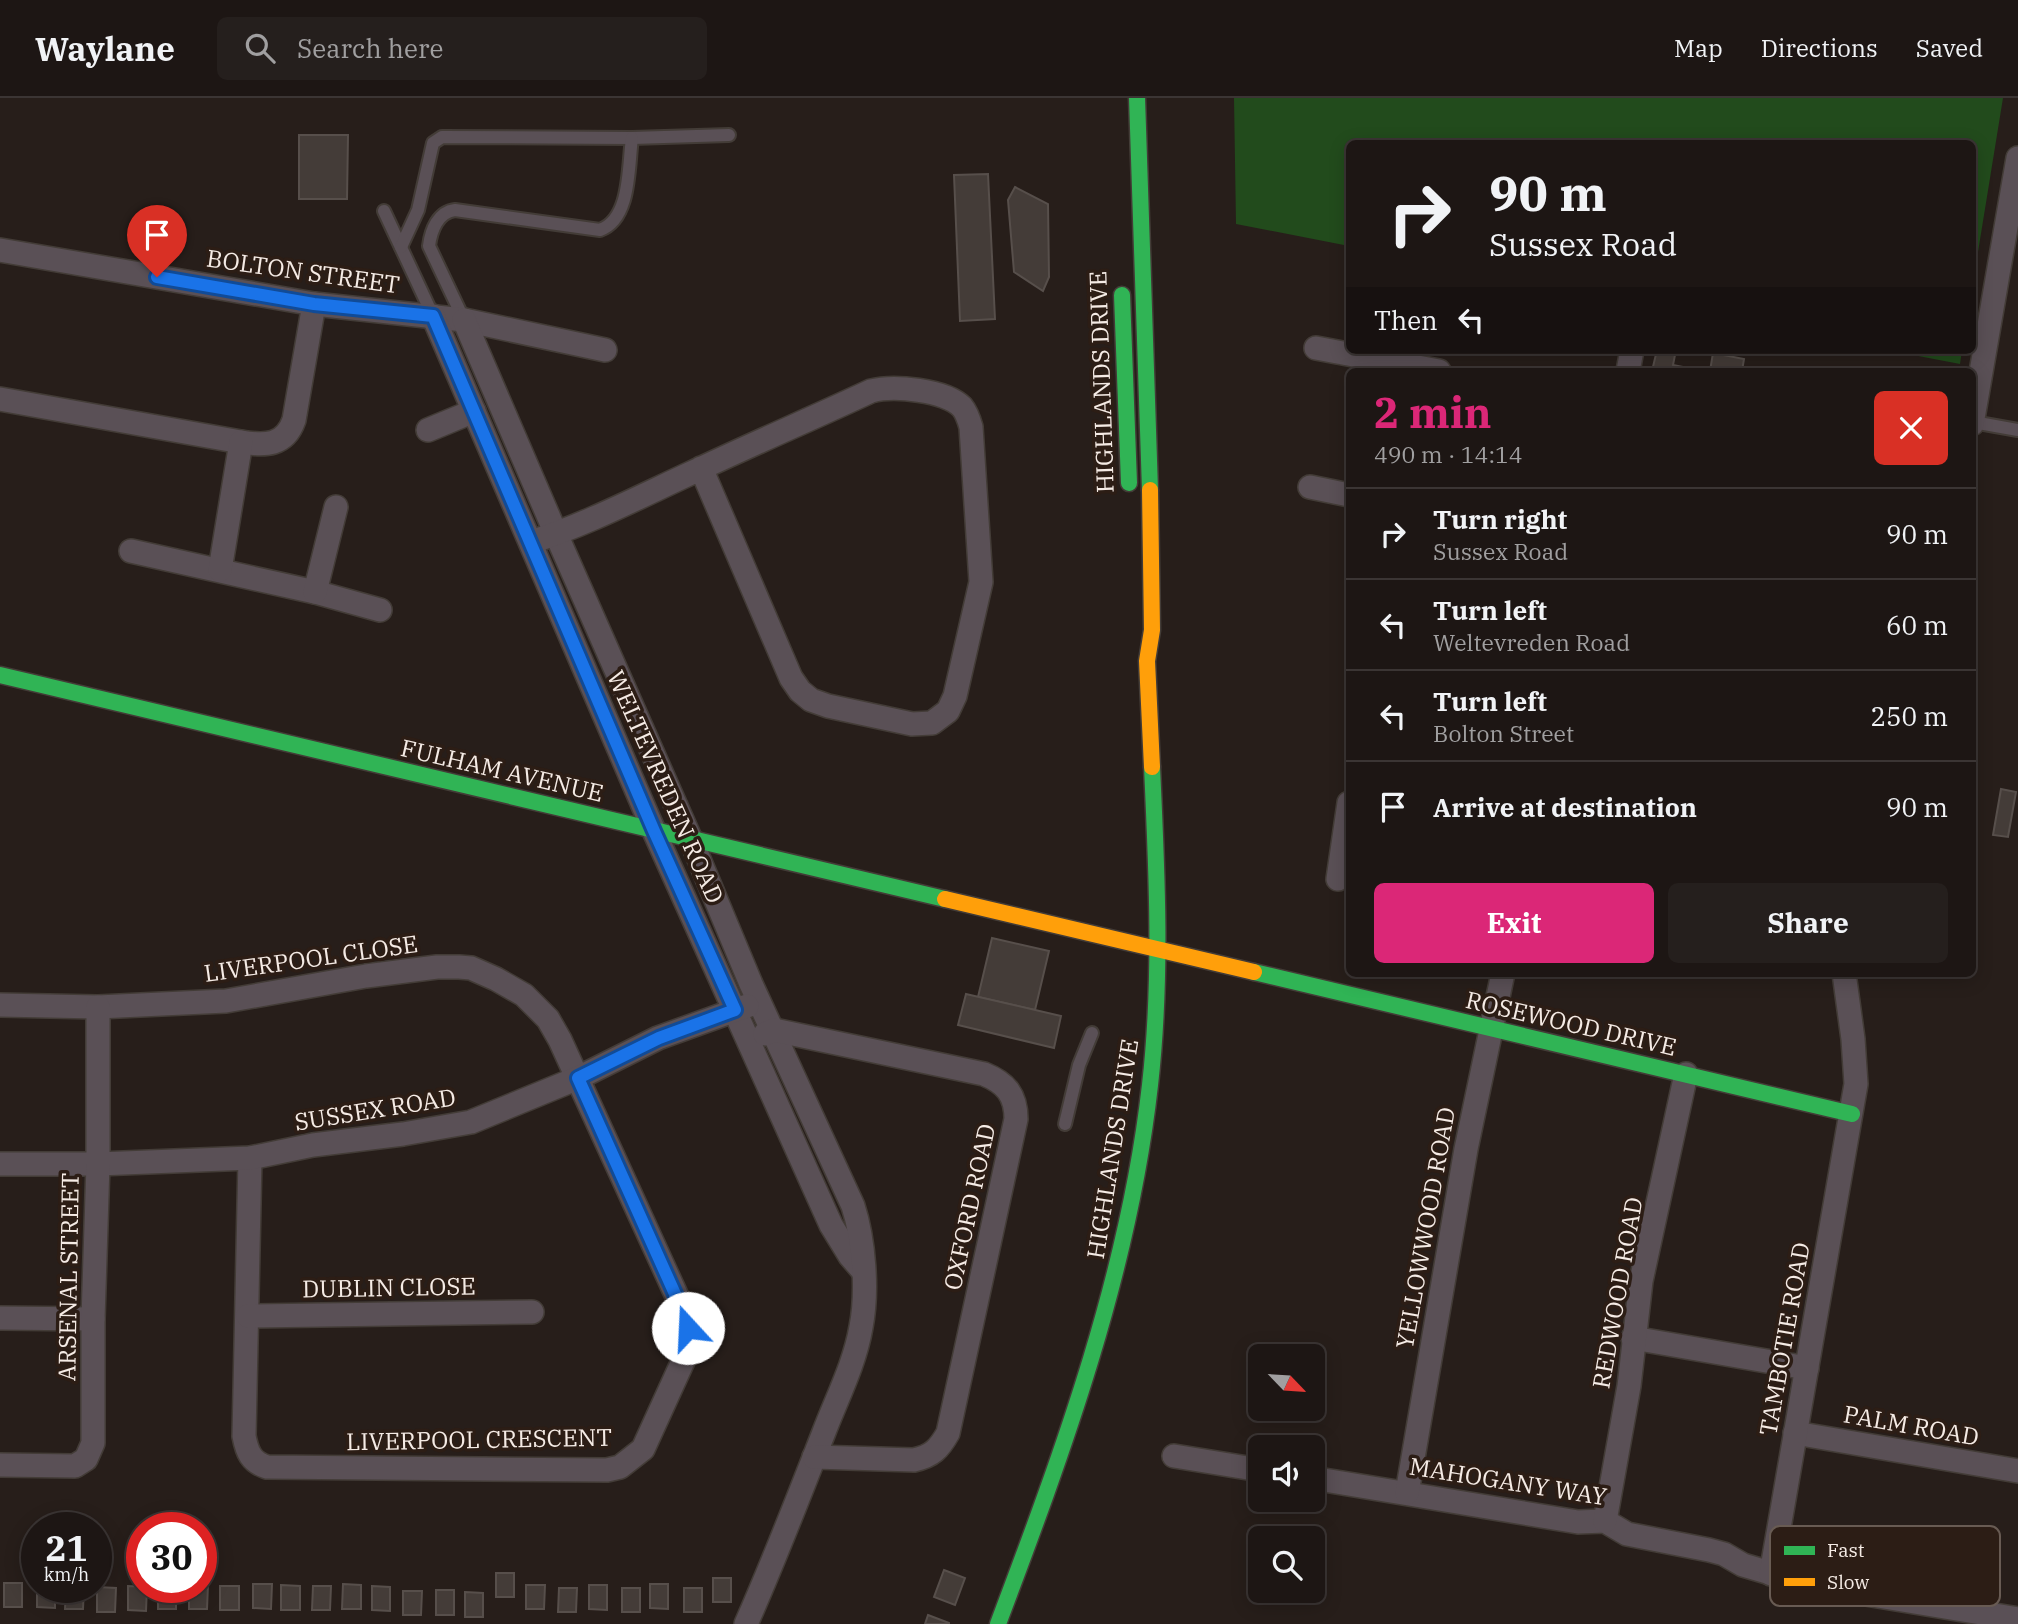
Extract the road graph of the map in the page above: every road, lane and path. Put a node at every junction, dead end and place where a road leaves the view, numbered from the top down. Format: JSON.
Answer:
{"nodes":[{"id":1,"x":1137,"y":98,"type":"edge"},
{"id":2,"x":729,"y":135,"type":"dead end"},
{"id":3,"x":632,"y":138,"type":"junction"},
{"id":4,"x":2018,"y":158,"type":"edge"},
{"id":5,"x":384,"y":211,"type":"dead end"},
{"id":6,"x":401,"y":247,"type":"junction"},
{"id":7,"x":0,"y":250,"type":"edge"},
{"id":8,"x":1121,"y":280,"type":"dead end"},
{"id":9,"x":314,"y":304,"type":"junction"},
{"id":10,"x":433,"y":316,"type":"junction"},
{"id":11,"x":464,"y":320,"type":"junction"},
{"id":12,"x":1145,"y":320,"type":"junction"},
{"id":13,"x":1122,"y":321,"type":"junction"},
{"id":14,"x":1316,"y":348,"type":"dead end"},
{"id":15,"x":605,"y":350,"type":"dead end"},
{"id":16,"x":1346,"y":353,"type":"edge"},
{"id":17,"x":1353,"y":354,"type":"edge"},
{"id":18,"x":1402,"y":362,"type":"edge"},
{"id":19,"x":1426,"y":368,"type":"edge"},
{"id":20,"x":0,"y":399,"type":"edge"},
{"id":21,"x":1976,"y":400,"type":"edge"},
{"id":22,"x":474,"y":411,"type":"junction"},
{"id":23,"x":1976,"y":424,"type":"edge"},
{"id":24,"x":428,"y":430,"type":"dead end"},
{"id":25,"x":2018,"y":430,"type":"edge"},
{"id":26,"x":241,"y":442,"type":"junction"},
{"id":27,"x":701,"y":468,"type":"junction"},
{"id":28,"x":1310,"y":487,"type":"dead end"},
{"id":29,"x":1346,"y":494,"type":"edge"},
{"id":30,"x":1130,"y":500,"type":"dead end"},
{"id":31,"x":336,"y":507,"type":"dead end"},
{"id":32,"x":556,"y":534,"type":"junction"},
{"id":33,"x":531,"y":542,"type":"junction"},
{"id":34,"x":131,"y":551,"type":"dead end"},
{"id":35,"x":220,"y":570,"type":"junction"},
{"id":36,"x":315,"y":592,"type":"junction"},
{"id":37,"x":380,"y":610,"type":"dead end"},
{"id":38,"x":1135,"y":627,"type":"dead end"},
{"id":39,"x":1147,"y":661,"type":"junction"},
{"id":40,"x":0,"y":675,"type":"edge"},
{"id":41,"x":1346,"y":828,"type":"edge"},
{"id":42,"x":654,"y":831,"type":"junction"},
{"id":43,"x":691,"y":840,"type":"junction"},
{"id":44,"x":1338,"y":879,"type":"dead end"},
{"id":45,"x":1157,"y":949,"type":"junction"},
{"id":46,"x":1502,"y":977,"type":"edge"},
{"id":47,"x":1844,"y":977,"type":"edge"},
{"id":48,"x":760,"y":1001,"type":"junction"},
{"id":49,"x":0,"y":1005,"type":"edge"},
{"id":50,"x":98,"y":1007,"type":"junction"},
{"id":51,"x":735,"y":1010,"type":"junction"},
{"id":52,"x":1492,"y":1029,"type":"junction"},
{"id":53,"x":774,"y":1030,"type":"junction"},
{"id":54,"x":1092,"y":1033,"type":"dead end"},
{"id":55,"x":749,"y":1041,"type":"junction"},
{"id":56,"x":1686,"y":1074,"type":"junction"},
{"id":57,"x":578,"y":1078,"type":"junction"},
{"id":58,"x":1852,"y":1114,"type":"junction"},
{"id":59,"x":1065,"y":1124,"type":"dead end"},
{"id":60,"x":250,"y":1158,"type":"junction"},
{"id":61,"x":0,"y":1164,"type":"edge"},
{"id":62,"x":98,"y":1164,"type":"junction"},
{"id":63,"x":863,"y":1271,"type":"junction"},
{"id":64,"x":532,"y":1312,"type":"dead end"},
{"id":65,"x":248,"y":1316,"type":"junction"},
{"id":66,"x":0,"y":1318,"type":"edge"},
{"id":67,"x":93,"y":1319,"type":"junction"},
{"id":68,"x":1633,"y":1338,"type":"junction"},
{"id":69,"x":1807,"y":1368,"type":"junction"},
{"id":70,"x":1795,"y":1433,"type":"junction"},
{"id":71,"x":1174,"y":1456,"type":"dead end"},
{"id":72,"x":814,"y":1457,"type":"junction"},
{"id":73,"x":0,"y":1465,"type":"edge"},
{"id":74,"x":1248,"y":1468,"type":"edge"},
{"id":75,"x":2018,"y":1471,"type":"edge"},
{"id":76,"x":1325,"y":1480,"type":"edge"},
{"id":77,"x":1407,"y":1493,"type":"junction"},
{"id":78,"x":1605,"y":1521,"type":"junction"},
{"id":79,"x":1779,"y":1526,"type":"edge"},
{"id":80,"x":1770,"y":1574,"type":"edge"},
{"id":81,"x":1939,"y":1606,"type":"edge"},
{"id":82,"x":2018,"y":1619,"type":"edge"},
{"id":83,"x":746,"y":1624,"type":"edge"},
{"id":84,"x":998,"y":1624,"type":"edge"}],
"edges":[{"from":1,"to":12,"type":"street","name":"HIGHLANDS DRIVE"},
{"from":2,"to":3,"type":"lane"},
{"from":3,"to":6,"type":"lane"},
{"from":3,"to":11,"type":"lane"},
{"from":4,"to":21,"type":"street"},
{"from":5,"to":6,"type":"lane"},
{"from":6,"to":10,"type":"lane"},
{"from":7,"to":9,"type":"street","name":"BOLTON STREET"},
{"from":8,"to":13,"type":"street","name":"HIGHLANDS DRIVE"},
{"from":9,"to":10,"type":"street","name":"BOLTON STREET"},
{"from":9,"to":26,"type":"street"},
{"from":10,"to":11,"type":"street","name":"BOLTON STREET"},
{"from":10,"to":22,"type":"street","name":"WELTEVREDEN ROAD"},
{"from":11,"to":15,"type":"street","name":"BOLTON STREET"},
{"from":11,"to":32,"type":"street","name":"WELTEVREDEN ROAD"},
{"from":12,"to":13,"type":"lane"},
{"from":12,"to":39,"type":"street","name":"HIGHLANDS DRIVE"},
{"from":13,"to":30,"type":"street","name":"HIGHLANDS DRIVE"},
{"from":14,"to":16,"type":"street"},
{"from":17,"to":18,"type":"street"},
{"from":18,"to":19,"type":"street"},
{"from":20,"to":26,"type":"street"},
{"from":22,"to":24,"type":"street"},
{"from":22,"to":33,"type":"street","name":"WELTEVREDEN ROAD"},
{"from":23,"to":25,"type":"lane"},
{"from":26,"to":35,"type":"street"},
{"from":27,"to":27,"type":"street"},
{"from":27,"to":32,"type":"street"},
{"from":28,"to":29,"type":"street"},
{"from":31,"to":36,"type":"street"},
{"from":32,"to":33,"type":"street"},
{"from":32,"to":43,"type":"street","name":"WELTEVREDEN ROAD"},
{"from":33,"to":42,"type":"street","name":"WELTEVREDEN ROAD"},
{"from":34,"to":35,"type":"street"},
{"from":35,"to":36,"type":"street"},
{"from":36,"to":37,"type":"street"},
{"from":38,"to":39,"type":"street","name":"HIGHLANDS DRIVE"},
{"from":39,"to":45,"type":"street","name":"HIGHLANDS DRIVE"},
{"from":40,"to":42,"type":"street","name":"FULHAM AVENUE"},
{"from":41,"to":44,"type":"street"},
{"from":42,"to":43,"type":"street","name":"FULHAM AVENUE"},
{"from":42,"to":51,"type":"street","name":"WELTEVREDEN ROAD"},
{"from":43,"to":45,"type":"street","name":"FULHAM AVENUE"},
{"from":43,"to":48,"type":"street","name":"WELTEVREDEN ROAD"},
{"from":45,"to":52,"type":"street","name":"ROSEWOOD DRIVE"},
{"from":45,"to":84,"type":"street","name":"HIGHLANDS DRIVE"},
{"from":46,"to":52,"type":"street","name":"YELLOWWOOD ROAD"},
{"from":47,"to":58,"type":"street","name":"TAMBOTIE ROAD"},
{"from":48,"to":51,"type":"street","name":"SUSSEX ROAD"},
{"from":48,"to":53,"type":"street","name":"WELTEVREDEN ROAD"},
{"from":49,"to":50,"type":"street","name":"LIVERPOOL CLOSE"},
{"from":50,"to":57,"type":"street","name":"LIVERPOOL CLOSE"},
{"from":50,"to":62,"type":"street","name":"ARSENAL STREET"},
{"from":51,"to":55,"type":"street","name":"WELTEVREDEN ROAD"},
{"from":51,"to":57,"type":"street","name":"SUSSEX ROAD"},
{"from":52,"to":56,"type":"street","name":"ROSEWOOD DRIVE"},
{"from":52,"to":77,"type":"street","name":"YELLOWWOOD ROAD"},
{"from":53,"to":55,"type":"street"},
{"from":53,"to":63,"type":"street","name":"WELTEVREDEN ROAD"},
{"from":53,"to":72,"type":"street","name":"OXFORD ROAD"},
{"from":54,"to":59,"type":"lane"},
{"from":55,"to":63,"type":"street","name":"WELTEVREDEN ROAD"},
{"from":56,"to":58,"type":"street","name":"ROSEWOOD DRIVE"},
{"from":56,"to":68,"type":"street","name":"REDWOOD ROAD"},
{"from":57,"to":60,"type":"street","name":"SUSSEX ROAD"},
{"from":57,"to":65,"type":"street","name":"LIVERPOOL CRESCENT"},
{"from":58,"to":69,"type":"street","name":"TAMBOTIE ROAD"},
{"from":60,"to":62,"type":"street","name":"SUSSEX ROAD"},
{"from":60,"to":65,"type":"street","name":"LIVERPOOL CRESCENT"},
{"from":61,"to":62,"type":"street","name":"SUSSEX ROAD"},
{"from":62,"to":67,"type":"street","name":"ARSENAL STREET"},
{"from":63,"to":72,"type":"street","name":"WELTEVREDEN ROAD"},
{"from":64,"to":65,"type":"street","name":"DUBLIN CLOSE"},
{"from":66,"to":67,"type":"street"},
{"from":67,"to":73,"type":"street","name":"ARSENAL STREET"},
{"from":68,"to":69,"type":"street"},
{"from":68,"to":78,"type":"street","name":"REDWOOD ROAD"},
{"from":69,"to":70,"type":"street","name":"TAMBOTIE ROAD"},
{"from":70,"to":75,"type":"street","name":"PALM ROAD"},
{"from":70,"to":79,"type":"street","name":"TAMBOTIE ROAD"},
{"from":71,"to":74,"type":"street"},
{"from":72,"to":83,"type":"street","name":"WELTEVREDEN ROAD"},
{"from":76,"to":77,"type":"street","name":"MAHOGANY WAY"},
{"from":77,"to":78,"type":"street","name":"MAHOGANY WAY"},
{"from":78,"to":80,"type":"street","name":"MAHOGANY WAY"},
{"from":81,"to":82,"type":"street","name":"MAHOGANY WAY"}]}
